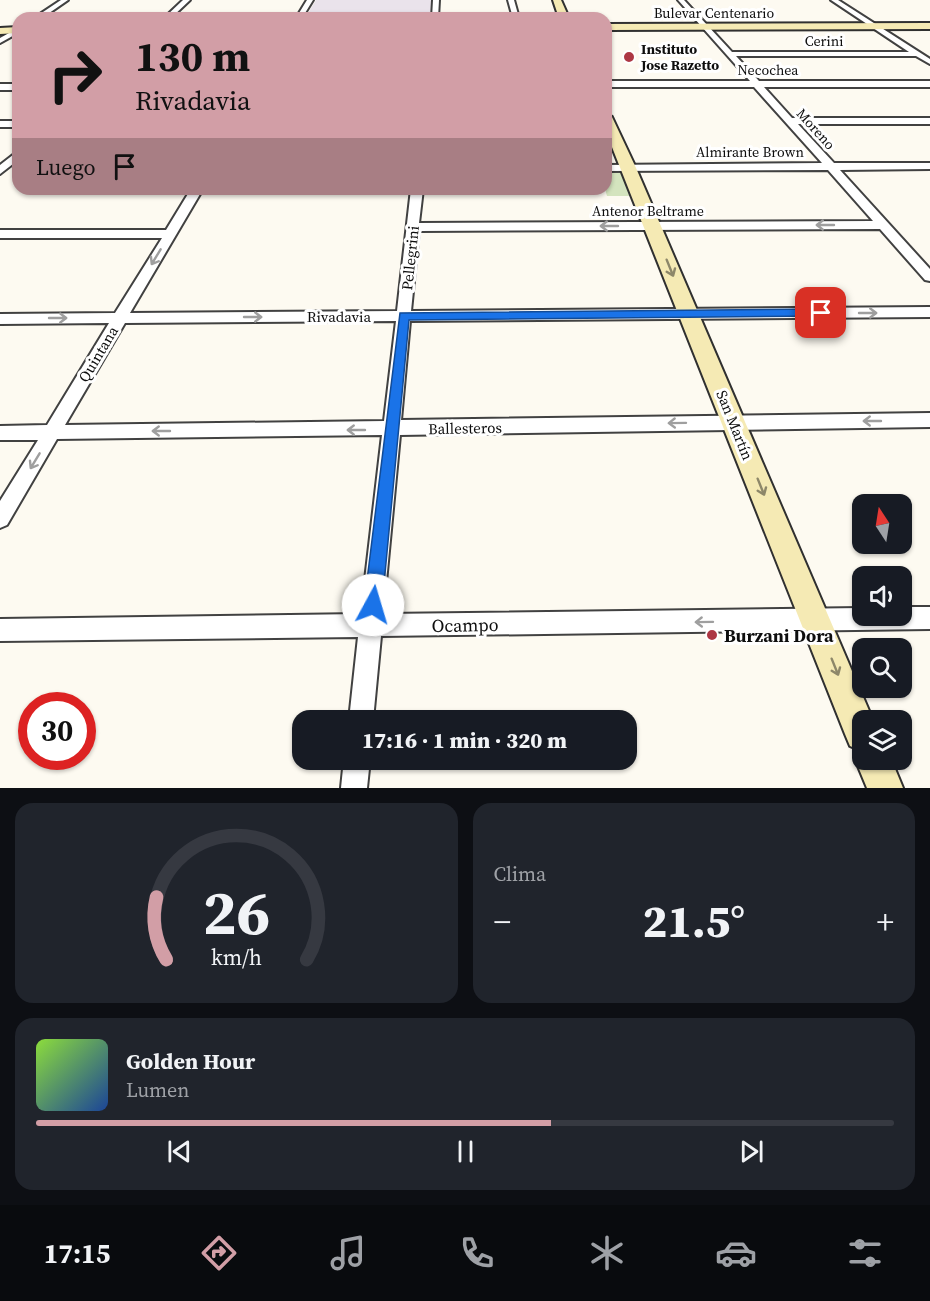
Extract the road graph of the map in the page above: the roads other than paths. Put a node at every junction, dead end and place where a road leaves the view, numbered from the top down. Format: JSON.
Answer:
{"nodes":[{"id":1,"x":65,"y":0,"type":"edge"},
{"id":2,"x":187,"y":0,"type":"edge"},
{"id":3,"x":681,"y":0,"type":"edge"},
{"id":4,"x":834,"y":0,"type":"edge"},
{"id":5,"x":46,"y":12,"type":"edge"},
{"id":6,"x":174,"y":12,"type":"edge"},
{"id":7,"x":877,"y":28,"type":"junction"},
{"id":8,"x":930,"y":28,"type":"edge"},
{"id":9,"x":612,"y":29,"type":"edge"},
{"id":10,"x":707,"y":29,"type":"junction"},
{"id":11,"x":730,"y":54,"type":"junction"},
{"id":12,"x":917,"y":54,"type":"junction"},
{"id":13,"x":930,"y":62,"type":"edge"},
{"id":14,"x":612,"y":84,"type":"edge"},
{"id":15,"x":757,"y":84,"type":"junction"},
{"id":16,"x":930,"y":84,"type":"edge"},
{"id":17,"x":790,"y":121,"type":"junction"},
{"id":18,"x":930,"y":121,"type":"edge"},
{"id":19,"x":612,"y":142,"type":"edge"},
{"id":20,"x":12,"y":159,"type":"edge"},
{"id":21,"x":930,"y":166,"type":"edge"},
{"id":22,"x":831,"y":167,"type":"junction"},
{"id":23,"x":618,"y":168,"type":"edge"},
{"id":24,"x":0,"y":170,"type":"edge"},
{"id":25,"x":193,"y":195,"type":"edge"},
{"id":26,"x":416,"y":195,"type":"edge"},
{"id":27,"x":883,"y":225,"type":"junction"},
{"id":28,"x":653,"y":226,"type":"junction"},
{"id":29,"x":413,"y":227,"type":"junction"},
{"id":30,"x":0,"y":234,"type":"edge"},
{"id":31,"x":170,"y":234,"type":"junction"},
{"id":32,"x":930,"y":277,"type":"edge"},
{"id":33,"x":930,"y":312,"type":"edge"},
{"id":34,"x":689,"y":314,"type":"junction"},
{"id":35,"x":404,"y":316,"type":"junction"},
{"id":36,"x":0,"y":318,"type":"edge"},
{"id":37,"x":120,"y":318,"type":"junction"},
{"id":38,"x":930,"y":420,"type":"edge"},
{"id":39,"x":734,"y":422,"type":"junction"},
{"id":40,"x":392,"y":429,"type":"junction"},
{"id":41,"x":52,"y":432,"type":"junction"},
{"id":42,"x":0,"y":433,"type":"edge"},
{"id":43,"x":0,"y":519,"type":"edge"},
{"id":44,"x":930,"y":618,"type":"edge"},
{"id":45,"x":815,"y":620,"type":"junction"},
{"id":46,"x":371,"y":627,"type":"junction"},
{"id":47,"x":0,"y":630,"type":"edge"},
{"id":48,"x":362,"y":710,"type":"edge"},
{"id":49,"x":852,"y":710,"type":"edge"},
{"id":50,"x":356,"y":770,"type":"edge"},
{"id":51,"x":878,"y":770,"type":"edge"},
{"id":52,"x":354,"y":788,"type":"edge"},
{"id":53,"x":885,"y":788,"type":"edge"}],
"edges":[{"from":1,"to":5,"type":"street"},
{"from":2,"to":6,"type":"street"},
{"from":3,"to":10,"type":"street","name":"Moreno"},
{"from":4,"to":7,"type":"street"},
{"from":7,"to":8,"type":"main road","name":"Bulevar Centenario"},
{"from":7,"to":10,"type":"main road","name":"Bulevar Centenario"},
{"from":7,"to":12,"type":"street"},
{"from":9,"to":10,"type":"main road","name":"Bulevar Centenario"},
{"from":10,"to":11,"type":"street","name":"Moreno"},
{"from":11,"to":12,"type":"street","name":"Cerini"},
{"from":11,"to":15,"type":"street","name":"Moreno"},
{"from":12,"to":13,"type":"street"},
{"from":14,"to":15,"type":"street","name":"Necochea"},
{"from":15,"to":16,"type":"street","name":"Necochea"},
{"from":15,"to":17,"type":"street","name":"Moreno"},
{"from":17,"to":18,"type":"street"},
{"from":17,"to":22,"type":"street","name":"Moreno"},
{"from":19,"to":23,"type":"main road","name":"San Martín"},
{"from":20,"to":24,"type":"street"},
{"from":21,"to":22,"type":"street","name":"Almirante Brown"},
{"from":22,"to":23,"type":"street","name":"Almirante Brown"},
{"from":22,"to":27,"type":"street","name":"Moreno"},
{"from":23,"to":28,"type":"main road","name":"San Martín"},
{"from":25,"to":31,"type":"street","name":"Quintana"},
{"from":26,"to":29,"type":"street","name":"Pellegrini"},
{"from":27,"to":28,"type":"street","name":"Antenor Beltrame","one_way":true},
{"from":27,"to":32,"type":"street","name":"Moreno"},
{"from":28,"to":29,"type":"street","name":"Antenor Beltrame","one_way":true},
{"from":28,"to":34,"type":"main road","name":"San Martín","one_way":true},
{"from":29,"to":35,"type":"street","name":"Pellegrini"},
{"from":30,"to":31,"type":"street"},
{"from":31,"to":37,"type":"street","name":"Quintana","one_way":true},
{"from":34,"to":33,"type":"street","name":"Rivadavia","one_way":true},
{"from":34,"to":35,"type":"street","name":"Rivadavia"},
{"from":34,"to":39,"type":"main road","name":"San Martín"},
{"from":37,"to":35,"type":"street","name":"Rivadavia","one_way":true},
{"from":35,"to":40,"type":"street","name":"Pellegrini"},
{"from":36,"to":37,"type":"street","name":"Rivadavia","one_way":true},
{"from":37,"to":41,"type":"street","name":"Quintana"},
{"from":38,"to":39,"type":"street","name":"Ballesteros","one_way":true},
{"from":39,"to":40,"type":"street","name":"Ballesteros","one_way":true},
{"from":39,"to":45,"type":"main road","name":"San Martín","one_way":true},
{"from":40,"to":41,"type":"street","name":"Ballesteros","one_way":true},
{"from":40,"to":46,"type":"street","name":"Pellegrini"},
{"from":41,"to":42,"type":"street","name":"Ballesteros"},
{"from":41,"to":43,"type":"street","name":"Quintana","one_way":true},
{"from":44,"to":45,"type":"street","name":"Ocampo"},
{"from":45,"to":46,"type":"street","name":"Ocampo","one_way":true},
{"from":45,"to":49,"type":"main road","name":"San Martín","one_way":true},
{"from":46,"to":47,"type":"street","name":"Ocampo"},
{"from":46,"to":48,"type":"street","name":"Pellegrini"},
{"from":50,"to":52,"type":"street"},
{"from":51,"to":53,"type":"main road"}]}
